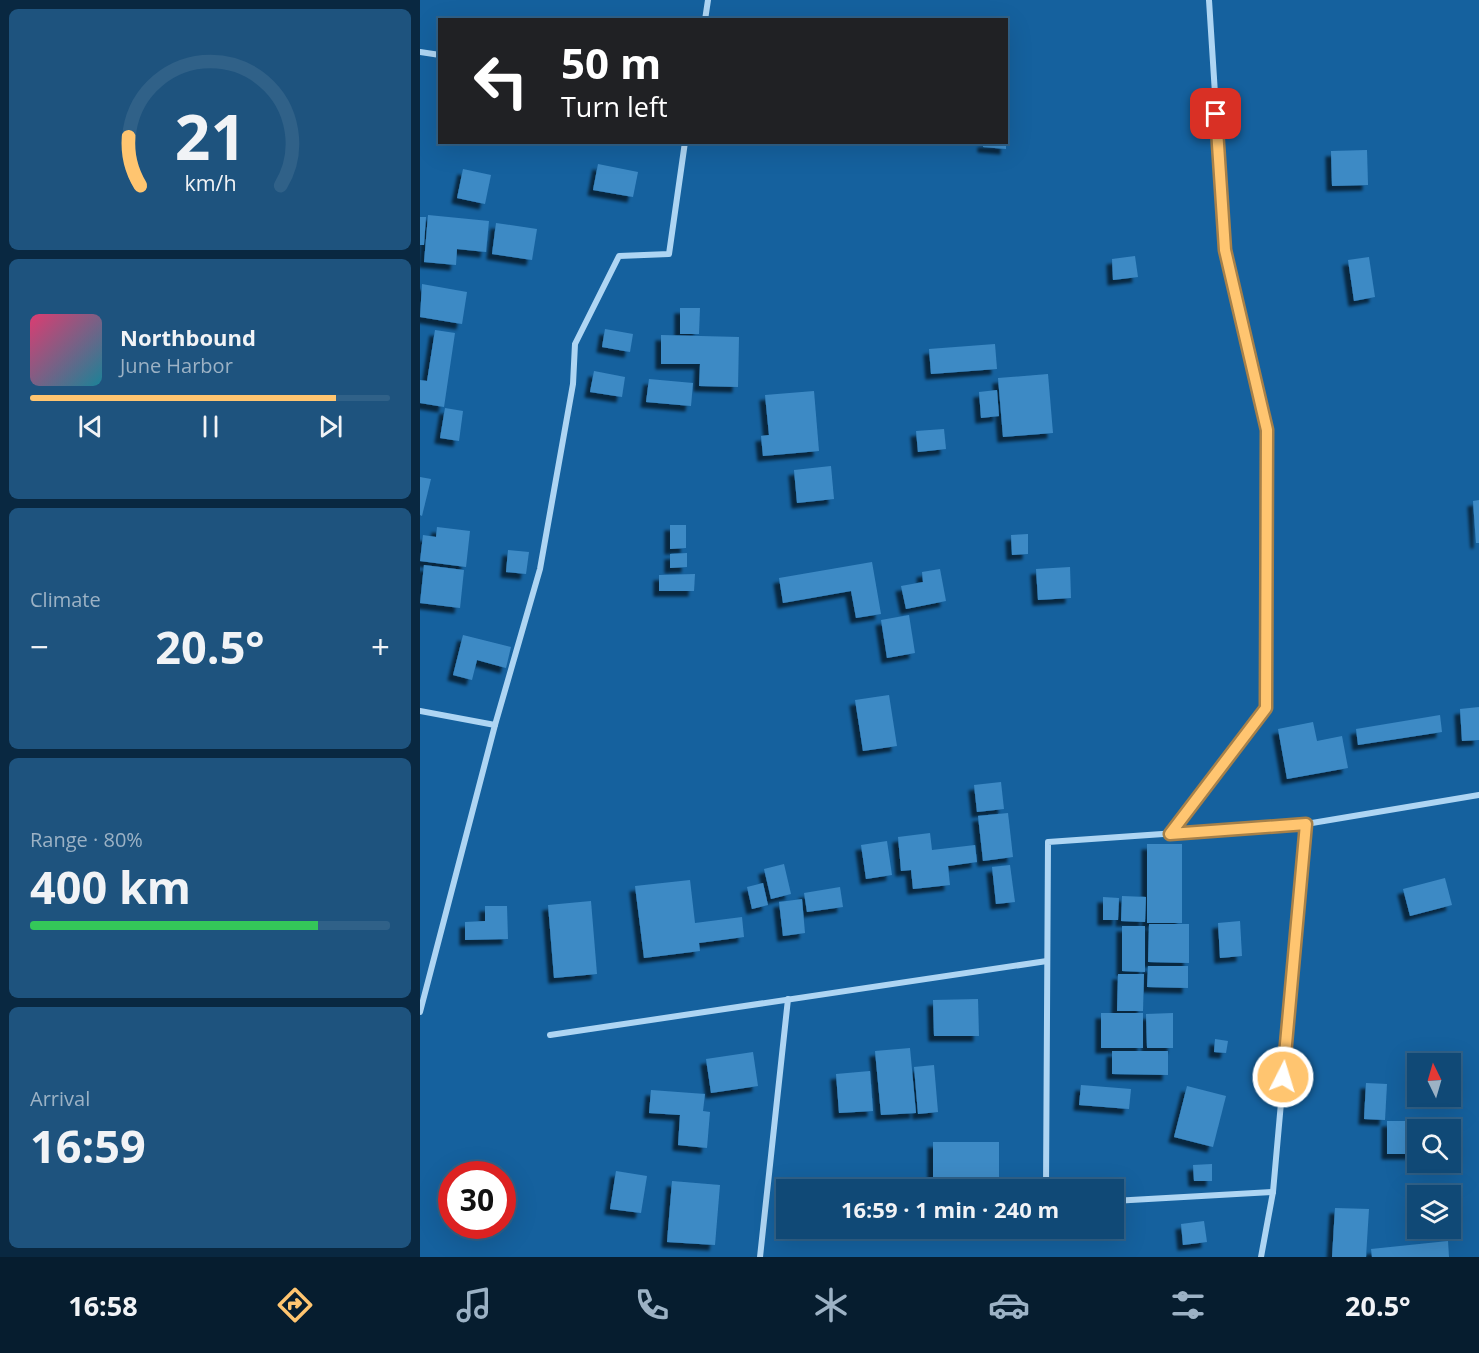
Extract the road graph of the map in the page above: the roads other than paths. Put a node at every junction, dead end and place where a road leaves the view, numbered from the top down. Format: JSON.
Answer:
{"nodes":[{"id":1,"x":708,"y":0,"type":"edge"},
{"id":2,"x":1209,"y":0,"type":"edge"},
{"id":3,"x":705,"y":18,"type":"edge"},
{"id":4,"x":420,"y":52,"type":"edge"},
{"id":5,"x":438,"y":55,"type":"edge"},
{"id":6,"x":685,"y":144,"type":"edge"},
{"id":7,"x":420,"y":711,"type":"edge"},
{"id":8,"x":495,"y":725,"type":"junction"},
{"id":9,"x":1479,"y":795,"type":"edge"},
{"id":10,"x":1306,"y":824,"type":"junction"},
{"id":11,"x":1170,"y":834,"type":"junction"},
{"id":12,"x":1047,"y":961,"type":"junction"},
{"id":13,"x":788,"y":999,"type":"junction"},
{"id":14,"x":420,"y":1012,"type":"edge"},
{"id":15,"x":550,"y":1035,"type":"dead end"},
{"id":16,"x":1046,"y":1179,"type":"edge"},
{"id":17,"x":1273,"y":1192,"type":"junction"},
{"id":18,"x":1124,"y":1200,"type":"edge"},
{"id":19,"x":760,"y":1257,"type":"edge"},
{"id":20,"x":1261,"y":1257,"type":"edge"}],
"edges":[{"from":1,"to":3,"type":"street"},
{"from":2,"to":11,"type":"street"},
{"from":4,"to":5,"type":"street"},
{"from":6,"to":8,"type":"street"},
{"from":7,"to":8,"type":"street"},
{"from":8,"to":14,"type":"street"},
{"from":9,"to":10,"type":"street"},
{"from":10,"to":11,"type":"street"},
{"from":10,"to":17,"type":"street"},
{"from":11,"to":12,"type":"street"},
{"from":12,"to":13,"type":"street"},
{"from":12,"to":16,"type":"street"},
{"from":13,"to":15,"type":"street"},
{"from":13,"to":19,"type":"street"},
{"from":17,"to":18,"type":"street"},
{"from":17,"to":20,"type":"street"}]}
